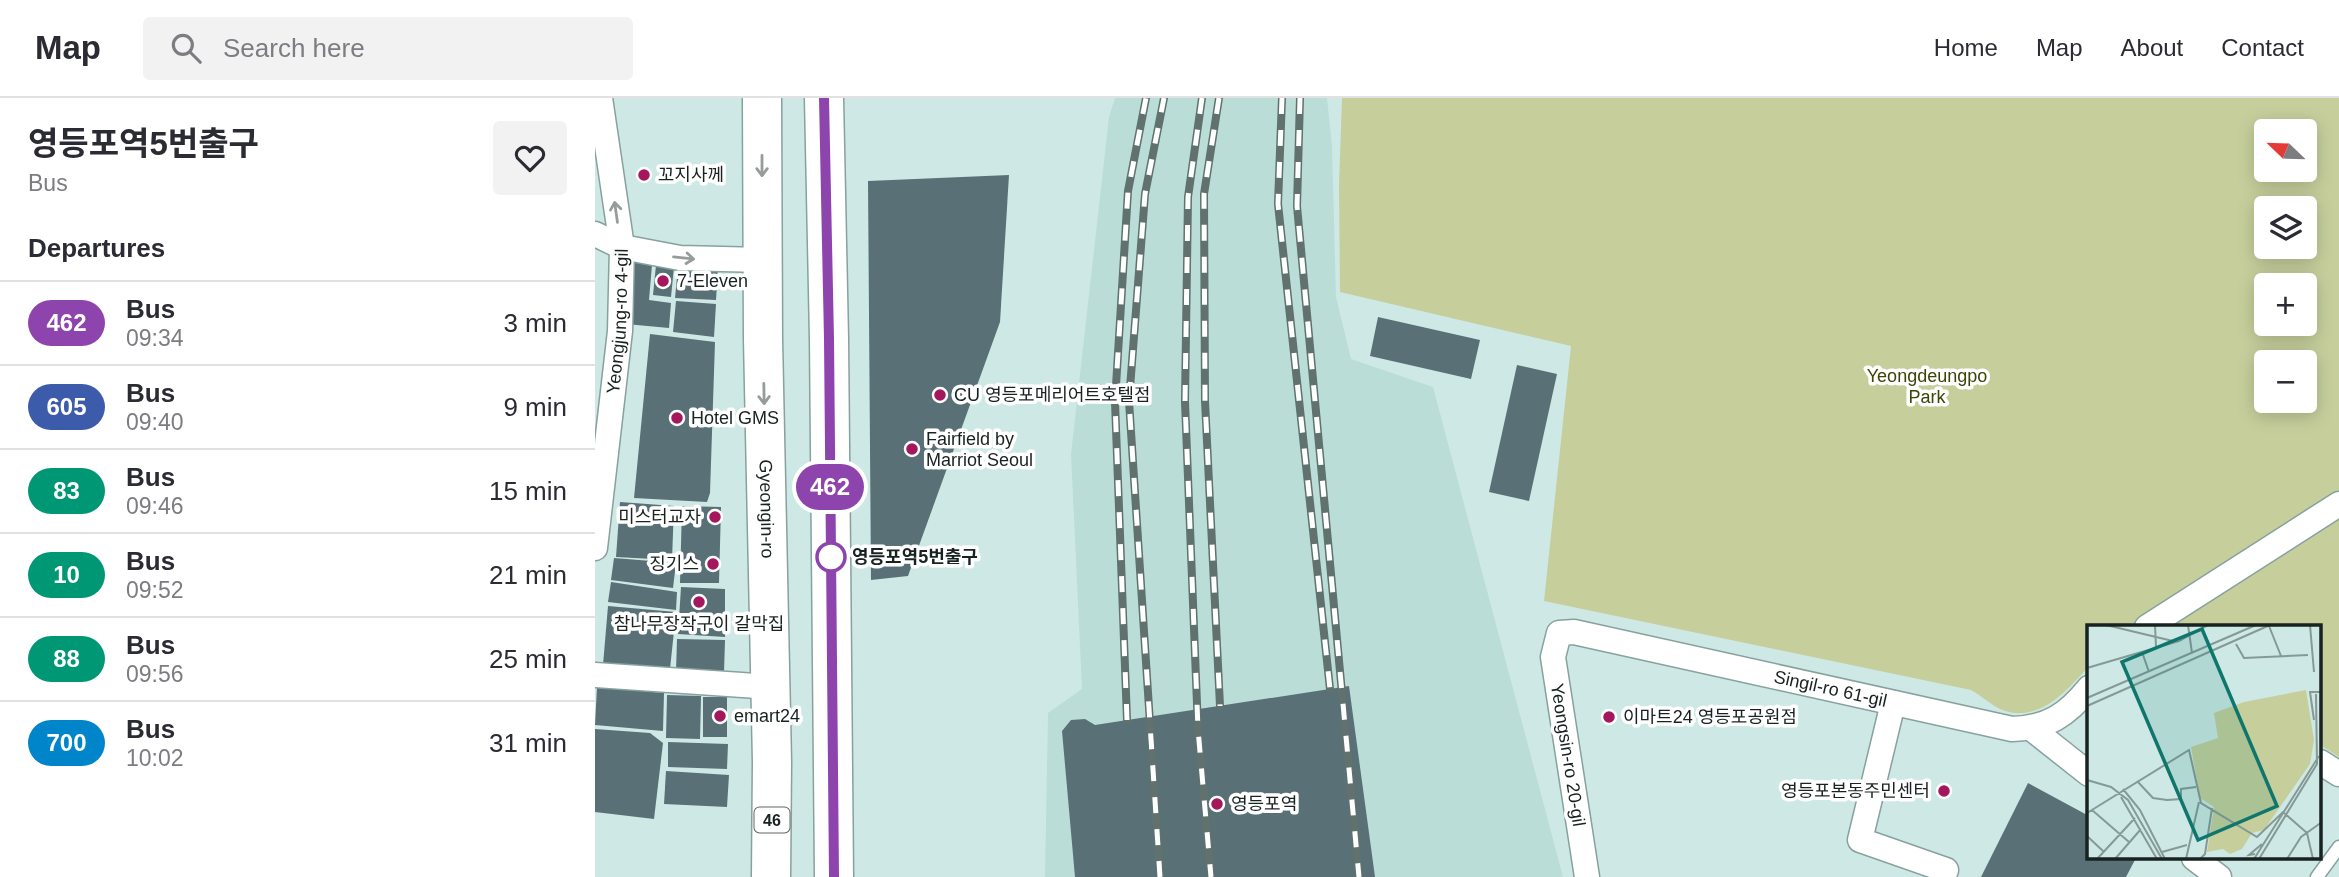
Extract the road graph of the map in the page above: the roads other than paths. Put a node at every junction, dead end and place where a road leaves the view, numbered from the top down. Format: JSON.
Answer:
{"nodes":[{"id":1,"x":600,"y":98,"type":"edge"},
{"id":2,"x":762,"y":98,"type":"edge"},
{"id":3,"x":824,"y":98,"type":"edge"},
{"id":4,"x":595,"y":234,"type":"edge"},
{"id":5,"x":622,"y":247,"type":"junction"},
{"id":6,"x":762,"y":260,"type":"junction"},
{"id":7,"x":606,"y":356,"type":"edge"},
{"id":8,"x":2339,"y":505,"type":"edge"},
{"id":9,"x":595,"y":545,"type":"edge"},
{"id":10,"x":2150,"y":625,"type":"edge"},
{"id":11,"x":1559,"y":633,"type":"joint"},
{"id":12,"x":595,"y":675,"type":"edge"},
{"id":13,"x":770,"y":687,"type":"junction"},
{"id":14,"x":2087,"y":690,"type":"edge"},
{"id":15,"x":1893,"y":703,"type":"junction"},
{"id":16,"x":2032,"y":729,"type":"junction"},
{"id":17,"x":772,"y":762,"type":"junction"},
{"id":18,"x":2322,"y":763,"type":"edge"},
{"id":19,"x":2087,"y":772,"type":"edge"},
{"id":20,"x":2339,"y":774,"type":"edge"},
{"id":21,"x":784,"y":839,"type":"dead end"},
{"id":22,"x":2339,"y":847,"type":"edge"},
{"id":23,"x":2197,"y":860,"type":"edge"},
{"id":24,"x":771,"y":877,"type":"edge"},
{"id":25,"x":834,"y":877,"type":"edge"},
{"id":26,"x":1587,"y":877,"type":"edge"},
{"id":27,"x":1943,"y":877,"type":"edge"},
{"id":28,"x":2218,"y":877,"type":"edge"},
{"id":29,"x":2318,"y":877,"type":"edge"}],
"edges":[{"from":5,"to":1,"type":"street","name":"Yeongjung-ro 4-gil","one_way":true},
{"from":2,"to":6,"type":"main road","name":"Gyeongin-ro","number":"46","one_way":true},
{"from":3,"to":25,"type":"main road"},
{"from":4,"to":5,"type":"street"},
{"from":5,"to":6,"type":"street","one_way":true},
{"from":5,"to":7,"type":"street","name":"Yeongjung-ro 4-gil"},
{"from":6,"to":13,"type":"main road","name":"Gyeongin-ro","number":"46","one_way":true},
{"from":7,"to":9,"type":"street","name":"Yeongjung-ro 4-gil"},
{"from":8,"to":10,"type":"street"},
{"from":11,"to":15,"type":"street","name":"Singil-ro 61-gil"},
{"from":11,"to":26,"type":"street","name":"Yeongsin-ro 20-gil"},
{"from":12,"to":13,"type":"street"},
{"from":13,"to":17,"type":"main road","name":"Gyeongin-ro","number":"46"},
{"from":14,"to":16,"type":"street"},
{"from":15,"to":16,"type":"street","name":"Singil-ro 61-gil"},
{"from":15,"to":27,"type":"street"},
{"from":16,"to":19,"type":"street"},
{"from":17,"to":21,"type":"lane"},
{"from":17,"to":24,"type":"main road","name":"Gyeongin-ro","number":"46"},
{"from":18,"to":20,"type":"street"},
{"from":22,"to":29,"type":"lane"},
{"from":23,"to":28,"type":"street"}]}
